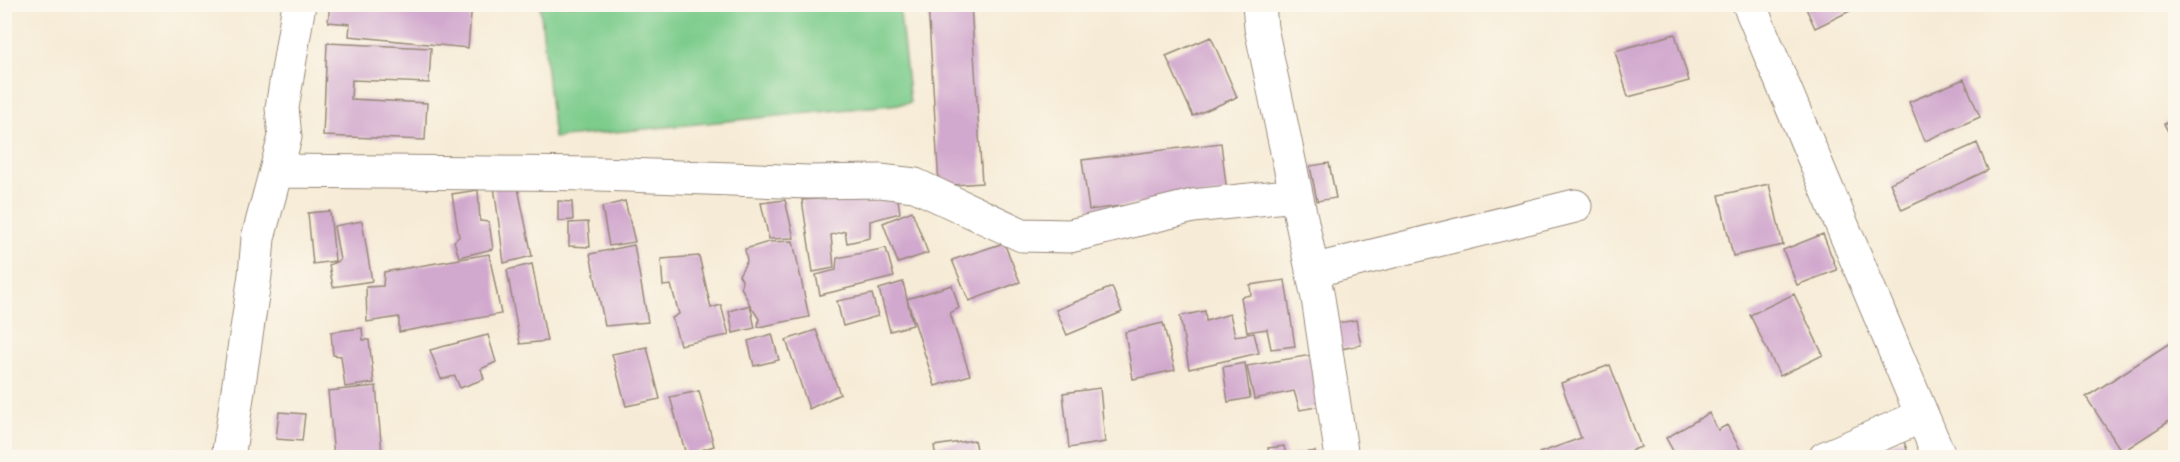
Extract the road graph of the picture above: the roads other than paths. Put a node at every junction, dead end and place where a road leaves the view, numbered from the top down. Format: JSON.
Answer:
{"nodes":[{"id":1,"x":299,"y":4,"type":"edge"},
{"id":2,"x":1259,"y":4,"type":"edge"},
{"id":3,"x":1749,"y":4,"type":"edge"},
{"id":4,"x":277,"y":171,"type":"junction"},
{"id":5,"x":1296,"y":195,"type":"junction"},
{"id":6,"x":1575,"y":206,"type":"dead end"},
{"id":7,"x":1312,"y":271,"type":"junction"},
{"id":8,"x":1922,"y":416,"type":"junction"},
{"id":9,"x":228,"y":458,"type":"edge"},
{"id":10,"x":1342,"y":458,"type":"edge"},
{"id":11,"x":1825,"y":458,"type":"edge"},
{"id":12,"x":1940,"y":458,"type":"edge"}],
"edges":[{"from":1,"to":4,"type":"street"},
{"from":2,"to":5,"type":"street"},
{"from":3,"to":8,"type":"street"},
{"from":4,"to":5,"type":"street"},
{"from":4,"to":9,"type":"street"},
{"from":5,"to":7,"type":"street"},
{"from":6,"to":7,"type":"street"},
{"from":7,"to":10,"type":"street"},
{"from":8,"to":11,"type":"street"},
{"from":8,"to":12,"type":"street"}]}
